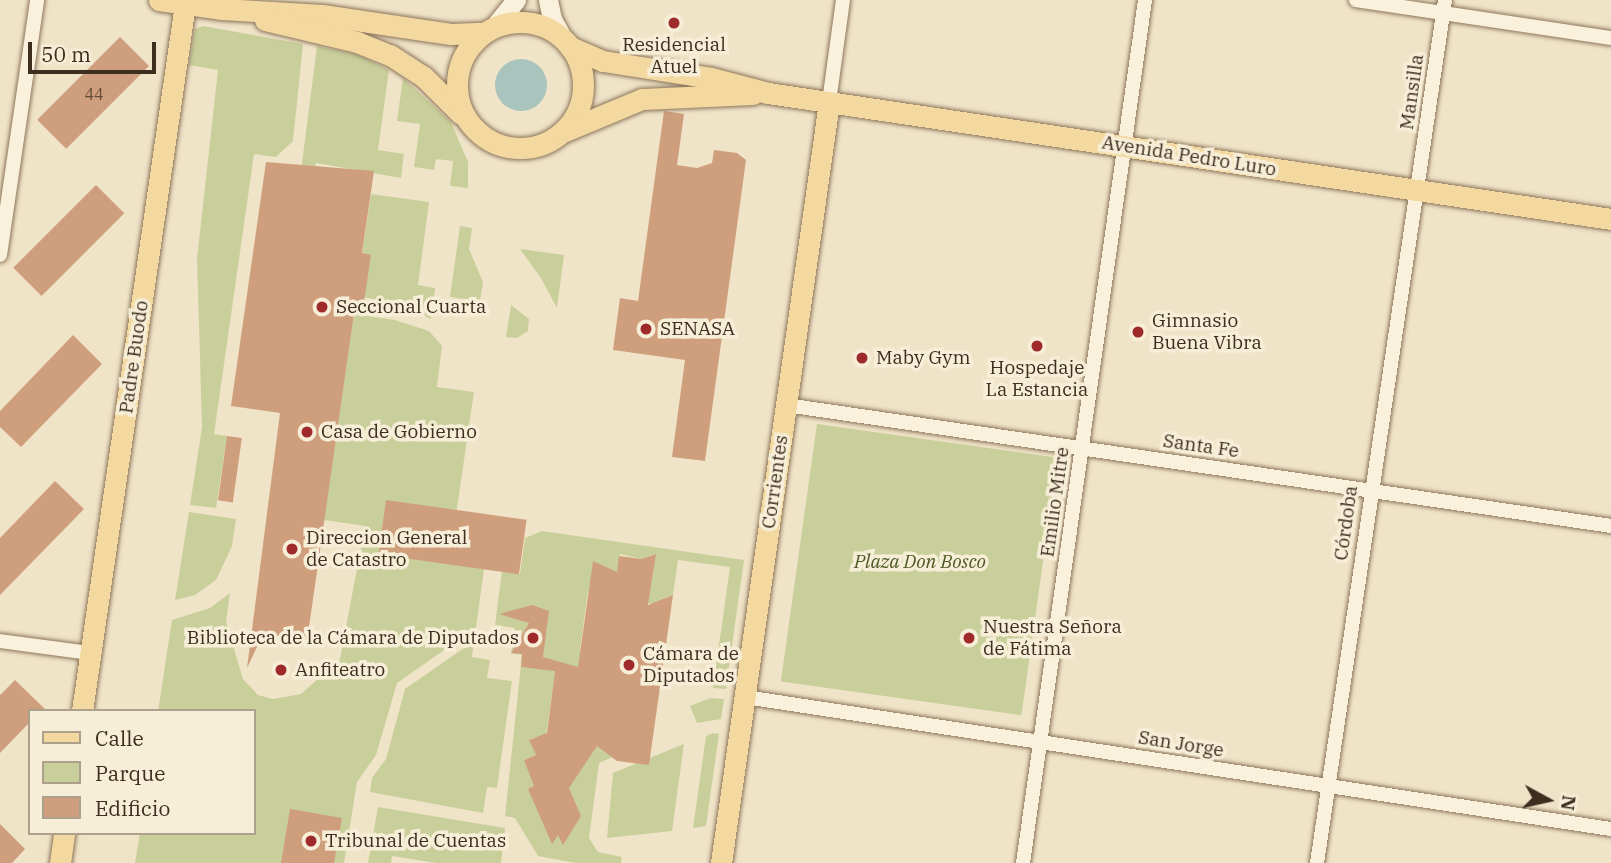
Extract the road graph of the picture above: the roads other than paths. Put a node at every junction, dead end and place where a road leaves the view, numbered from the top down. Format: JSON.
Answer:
{"nodes":[{"id":1,"x":37,"y":0,"type":"edge"},
{"id":2,"x":159,"y":0,"type":"edge"},
{"id":3,"x":516,"y":0,"type":"edge"},
{"id":4,"x":548,"y":0,"type":"edge"},
{"id":5,"x":843,"y":0,"type":"edge"},
{"id":6,"x":1145,"y":0,"type":"edge"},
{"id":7,"x":1356,"y":0,"type":"edge"},
{"id":8,"x":185,"y":4,"type":"junction"},
{"id":9,"x":223,"y":5,"type":"edge"},
{"id":10,"x":1444,"y":6,"type":"edge"},
{"id":11,"x":489,"y":30,"type":"junction"},
{"id":12,"x":1611,"y":38,"type":"edge"},
{"id":13,"x":567,"y":43,"type":"junction"},
{"id":14,"x":768,"y":93,"type":"junction"},
{"id":15,"x":829,"y":102,"type":"junction"},
{"id":16,"x":470,"y":123,"type":"junction"},
{"id":17,"x":560,"y":134,"type":"junction"},
{"id":18,"x":1125,"y":146,"type":"junction"},
{"id":19,"x":1416,"y":190,"type":"junction"},
{"id":20,"x":1611,"y":219,"type":"edge"},
{"id":21,"x":0,"y":255,"type":"edge"},
{"id":22,"x":786,"y":405,"type":"junction"},
{"id":23,"x":1082,"y":448,"type":"junction"},
{"id":24,"x":1370,"y":491,"type":"junction"},
{"id":25,"x":1611,"y":526,"type":"edge"},
{"id":26,"x":0,"y":641,"type":"edge"},
{"id":27,"x":90,"y":653,"type":"junction"},
{"id":28,"x":745,"y":697,"type":"junction"},
{"id":29,"x":82,"y":709,"type":"edge"},
{"id":30,"x":1040,"y":742,"type":"junction"},
{"id":31,"x":1328,"y":786,"type":"junction"},
{"id":32,"x":1611,"y":829,"type":"edge"},
{"id":33,"x":64,"y":835,"type":"edge"},
{"id":34,"x":60,"y":863,"type":"edge"},
{"id":35,"x":721,"y":863,"type":"edge"},
{"id":36,"x":1023,"y":863,"type":"edge"},
{"id":37,"x":1317,"y":863,"type":"edge"}],
"edges":[{"from":1,"to":21,"type":"street"},
{"from":2,"to":8,"type":"main road"},
{"from":3,"to":11,"type":"main road"},
{"from":4,"to":13,"type":"main road"},
{"from":5,"to":15,"type":"street"},
{"from":6,"to":18,"type":"street","name":"Emilio Mitre"},
{"from":7,"to":10,"type":"street"},
{"from":8,"to":9,"type":"main road"},
{"from":8,"to":27,"type":"main road","name":"Padre Buodo"},
{"from":9,"to":11,"type":"main road"},
{"from":9,"to":16,"type":"main road"},
{"from":10,"to":12,"type":"street"},
{"from":10,"to":19,"type":"street","name":"Mansilla"},
{"from":11,"to":13,"type":"main road"},
{"from":11,"to":16,"type":"main road"},
{"from":13,"to":14,"type":"main road","name":"Avenida Pedro Luro"},
{"from":13,"to":17,"type":"main road"},
{"from":14,"to":15,"type":"main road","name":"Avenida Pedro Luro"},
{"from":14,"to":17,"type":"main road","name":"Avenida Pedro Luro"},
{"from":15,"to":18,"type":"main road","name":"Avenida Pedro Luro"},
{"from":15,"to":22,"type":"main road","name":"Corrientes"},
{"from":16,"to":17,"type":"main road"},
{"from":18,"to":19,"type":"main road","name":"Avenida Pedro Luro"},
{"from":18,"to":23,"type":"street","name":"Emilio Mitre"},
{"from":19,"to":20,"type":"main road","name":"Avenida Pedro Luro"},
{"from":19,"to":24,"type":"street","name":"Córdoba"},
{"from":22,"to":23,"type":"street","name":"Santa Fe"},
{"from":22,"to":28,"type":"main road","name":"Corrientes"},
{"from":23,"to":24,"type":"street","name":"Santa Fe"},
{"from":23,"to":30,"type":"street","name":"Emilio Mitre"},
{"from":24,"to":25,"type":"street","name":"Santa Fe"},
{"from":24,"to":31,"type":"street","name":"Córdoba"},
{"from":26,"to":27,"type":"street"},
{"from":27,"to":29,"type":"main road","name":"Padre Buodo"},
{"from":28,"to":30,"type":"street","name":"San Jorge"},
{"from":28,"to":35,"type":"main road","name":"Corrientes"},
{"from":30,"to":31,"type":"street","name":"San Jorge"},
{"from":30,"to":36,"type":"street","name":"Emilio Mitre"},
{"from":31,"to":32,"type":"street","name":"San Jorge"},
{"from":31,"to":37,"type":"street","name":"Córdoba"},
{"from":33,"to":34,"type":"main road"}]}
